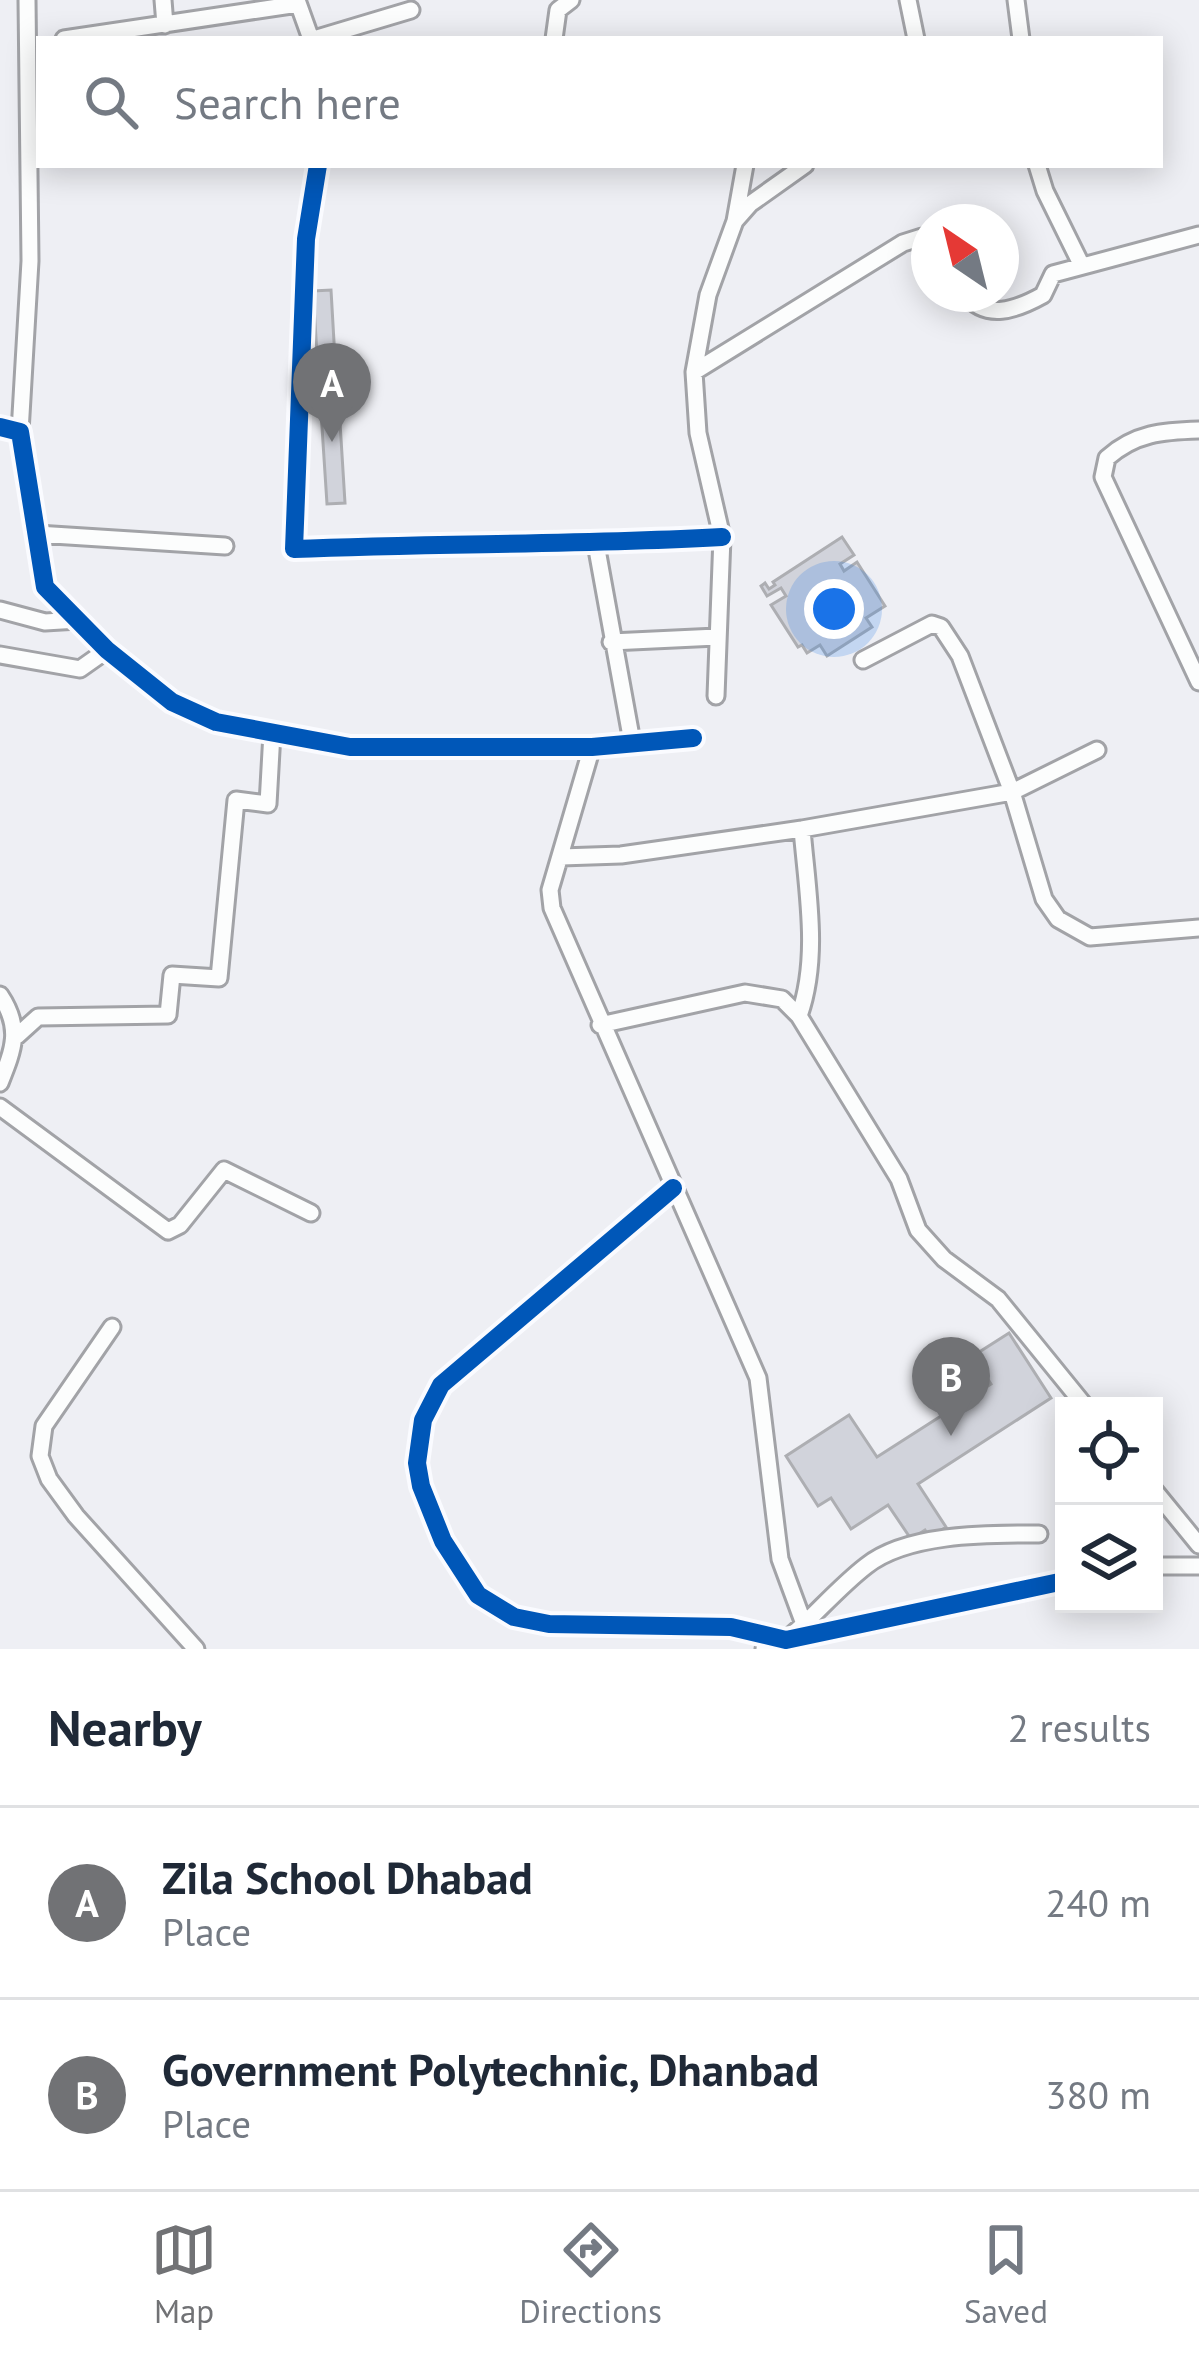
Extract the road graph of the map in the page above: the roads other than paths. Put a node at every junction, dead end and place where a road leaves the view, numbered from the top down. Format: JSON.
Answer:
{"nodes":[{"id":1,"x":27,"y":0,"type":"edge"},
{"id":2,"x":164,"y":0,"type":"edge"},
{"id":3,"x":571,"y":0,"type":"edge"},
{"id":4,"x":908,"y":0,"type":"edge"},
{"id":5,"x":1016,"y":0,"type":"edge"},
{"id":6,"x":298,"y":2,"type":"edge"},
{"id":7,"x":411,"y":10,"type":"dead end"},
{"id":8,"x":165,"y":25,"type":"junction"},
{"id":9,"x":86,"y":36,"type":"edge"},
{"id":10,"x":311,"y":36,"type":"edge"},
{"id":11,"x":322,"y":36,"type":"edge"},
{"id":12,"x":554,"y":36,"type":"edge"},
{"id":13,"x":915,"y":36,"type":"edge"},
{"id":14,"x":1021,"y":36,"type":"edge"},
{"id":15,"x":33,"y":43,"type":"edge"},
{"id":16,"x":318,"y":168,"type":"edge"},
{"id":17,"x":744,"y":168,"type":"edge"},
{"id":18,"x":802,"y":168,"type":"edge"},
{"id":19,"x":1038,"y":168,"type":"edge"},
{"id":20,"x":735,"y":221,"type":"junction"},
{"id":21,"x":1199,"y":235,"type":"edge"},
{"id":22,"x":911,"y":240,"type":"edge"},
{"id":23,"x":1081,"y":264,"type":"junction"},
{"id":24,"x":1019,"y":304,"type":"edge"},
{"id":25,"x":694,"y":372,"type":"junction"},
{"id":26,"x":0,"y":427,"type":"edge"},
{"id":27,"x":1199,"y":430,"type":"edge"},
{"id":28,"x":20,"y":432,"type":"junction"},
{"id":29,"x":37,"y":534,"type":"junction"},
{"id":30,"x":722,"y":537,"type":"junction"},
{"id":31,"x":596,"y":544,"type":"junction"},
{"id":32,"x":225,"y":546,"type":"dead end"},
{"id":33,"x":0,"y":610,"type":"edge"},
{"id":34,"x":78,"y":620,"type":"junction"},
{"id":35,"x":717,"y":637,"type":"junction"},
{"id":36,"x":611,"y":642,"type":"junction"},
{"id":37,"x":107,"y":650,"type":"junction"},
{"id":38,"x":0,"y":655,"type":"edge"},
{"id":39,"x":863,"y":660,"type":"dead end"},
{"id":40,"x":1199,"y":682,"type":"edge"},
{"id":41,"x":716,"y":696,"type":"dead end"},
{"id":42,"x":272,"y":733,"type":"junction"},
{"id":43,"x":693,"y":738,"type":"dead end"},
{"id":44,"x":632,"y":742,"type":"junction"},
{"id":45,"x":592,"y":748,"type":"junction"},
{"id":46,"x":1096,"y":749,"type":"dead end"},
{"id":47,"x":1012,"y":792,"type":"junction"},
{"id":48,"x":802,"y":830,"type":"junction"},
{"id":49,"x":561,"y":857,"type":"junction"},
{"id":50,"x":1199,"y":928,"type":"edge"},
{"id":51,"x":0,"y":995,"type":"edge"},
{"id":52,"x":799,"y":1016,"type":"junction"},
{"id":53,"x":600,"y":1025,"type":"junction"},
{"id":54,"x":17,"y":1036,"type":"junction"},
{"id":55,"x":0,"y":1083,"type":"edge"},
{"id":56,"x":0,"y":1106,"type":"edge"},
{"id":57,"x":674,"y":1188,"type":"junction"},
{"id":58,"x":311,"y":1213,"type":"dead end"},
{"id":59,"x":112,"y":1327,"type":"dead end"},
{"id":60,"x":1078,"y":1397,"type":"edge"},
{"id":61,"x":1163,"y":1501,"type":"edge"},
{"id":62,"x":1039,"y":1534,"type":"dead end"},
{"id":63,"x":1199,"y":1545,"type":"edge"},
{"id":64,"x":1163,"y":1566,"type":"edge"},
{"id":65,"x":1199,"y":1566,"type":"edge"},
{"id":66,"x":1055,"y":1582,"type":"edge"},
{"id":67,"x":804,"y":1624,"type":"junction"},
{"id":68,"x":786,"y":1640,"type":"junction"},
{"id":69,"x":196,"y":1649,"type":"edge"},
{"id":70,"x":764,"y":1649,"type":"edge"}],
"edges":[{"from":1,"to":15,"type":"street"},
{"from":2,"to":8,"type":"street"},
{"from":3,"to":12,"type":"street"},
{"from":4,"to":13,"type":"street"},
{"from":5,"to":14,"type":"street"},
{"from":6,"to":8,"type":"street"},
{"from":6,"to":10,"type":"street"},
{"from":7,"to":11,"type":"street"},
{"from":8,"to":9,"type":"street"},
{"from":15,"to":28,"type":"street"},
{"from":16,"to":31,"type":"street"},
{"from":17,"to":20,"type":"street"},
{"from":18,"to":20,"type":"street"},
{"from":19,"to":23,"type":"street"},
{"from":20,"to":25,"type":"street"},
{"from":21,"to":23,"type":"street"},
{"from":22,"to":25,"type":"street"},
{"from":23,"to":24,"type":"street"},
{"from":25,"to":30,"type":"street"},
{"from":26,"to":28,"type":"street"},
{"from":27,"to":40,"type":"street"},
{"from":28,"to":29,"type":"street"},
{"from":29,"to":32,"type":"street"},
{"from":29,"to":34,"type":"street"},
{"from":30,"to":31,"type":"street"},
{"from":30,"to":35,"type":"street"},
{"from":31,"to":36,"type":"street"},
{"from":33,"to":34,"type":"street"},
{"from":34,"to":37,"type":"street"},
{"from":35,"to":36,"type":"street"},
{"from":35,"to":41,"type":"street"},
{"from":36,"to":44,"type":"street"},
{"from":37,"to":38,"type":"street"},
{"from":37,"to":42,"type":"street"},
{"from":39,"to":47,"type":"street"},
{"from":42,"to":45,"type":"street"},
{"from":42,"to":54,"type":"street"},
{"from":43,"to":44,"type":"street"},
{"from":44,"to":45,"type":"street"},
{"from":45,"to":49,"type":"street"},
{"from":46,"to":47,"type":"street"},
{"from":47,"to":48,"type":"street"},
{"from":47,"to":50,"type":"street"},
{"from":48,"to":49,"type":"street"},
{"from":48,"to":52,"type":"street"},
{"from":49,"to":53,"type":"street"},
{"from":51,"to":54,"type":"street"},
{"from":52,"to":53,"type":"street"},
{"from":52,"to":60,"type":"street"},
{"from":53,"to":57,"type":"street"},
{"from":54,"to":55,"type":"street"},
{"from":56,"to":58,"type":"street"},
{"from":57,"to":67,"type":"street"},
{"from":57,"to":68,"type":"street"},
{"from":59,"to":69,"type":"street"},
{"from":61,"to":63,"type":"street"},
{"from":62,"to":67,"type":"street"},
{"from":64,"to":65,"type":"street"},
{"from":66,"to":68,"type":"street"},
{"from":67,"to":68,"type":"street"},
{"from":68,"to":70,"type":"street"}]}
